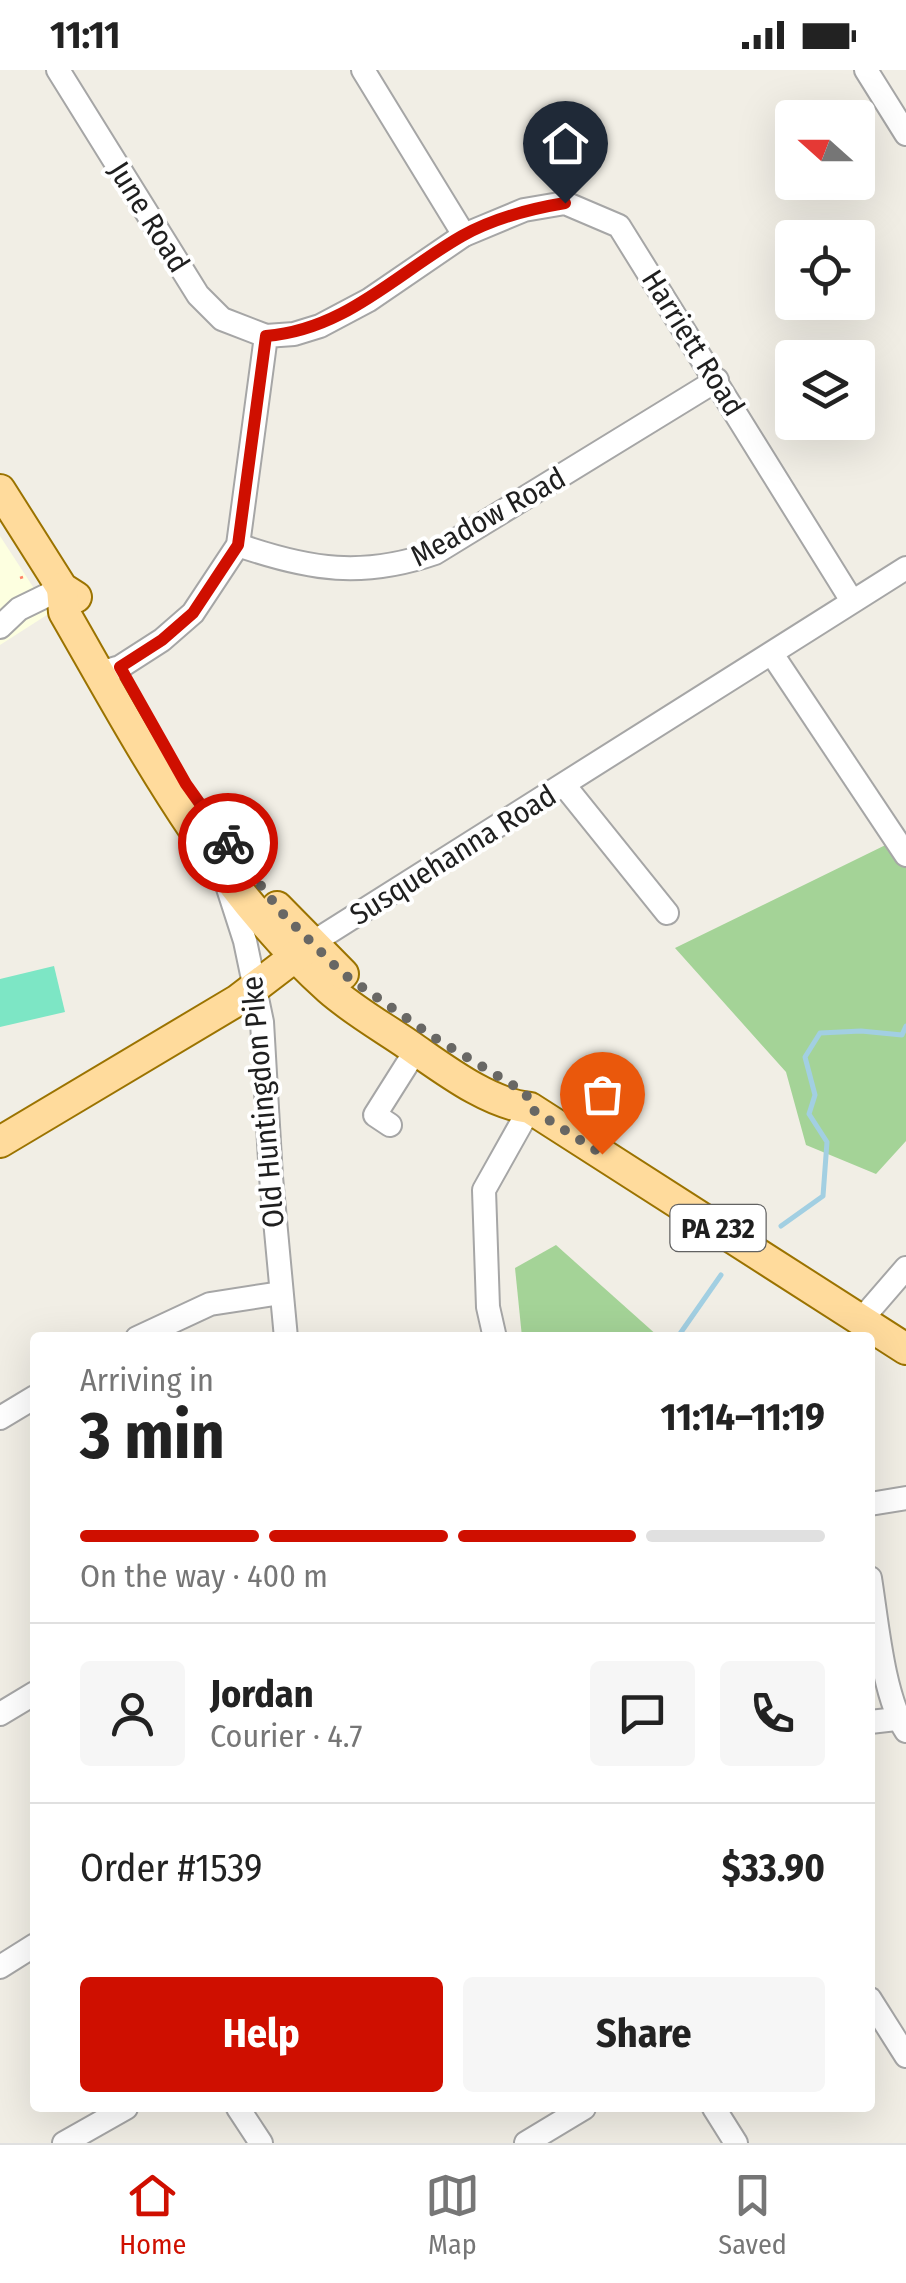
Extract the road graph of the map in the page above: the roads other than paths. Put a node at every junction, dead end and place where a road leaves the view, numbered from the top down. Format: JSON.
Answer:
{"nodes":[{"id":1,"x":58,"y":70,"type":"edge"},
{"id":2,"x":363,"y":70,"type":"edge"},
{"id":3,"x":866,"y":70,"type":"edge"},
{"id":4,"x":906,"y":134,"type":"edge"},
{"id":5,"x":464,"y":235,"type":"junction"},
{"id":6,"x":266,"y":336,"type":"junction"},
{"id":7,"x":717,"y":380,"type":"junction"},
{"id":8,"x":0,"y":490,"type":"edge"},
{"id":9,"x":238,"y":545,"type":"junction"},
{"id":10,"x":906,"y":568,"type":"edge"},
{"id":11,"x":62,"y":588,"type":"junction"},
{"id":12,"x":852,"y":601,"type":"junction"},
{"id":13,"x":10,"y":606,"type":"edge"},
{"id":14,"x":0,"y":627,"type":"edge"},
{"id":15,"x":772,"y":654,"type":"junction"},
{"id":16,"x":109,"y":670,"type":"junction"},
{"id":17,"x":564,"y":786,"type":"junction"},
{"id":18,"x":906,"y":856,"type":"edge"},
{"id":19,"x":222,"y":871,"type":"junction"},
{"id":20,"x":667,"y":913,"type":"dead end"},
{"id":21,"x":304,"y":950,"type":"junction"},
{"id":22,"x":256,"y":988,"type":"junction"},
{"id":23,"x":416,"y":1050,"type":"junction"},
{"id":24,"x":354,"y":1103,"type":"dead end"},
{"id":25,"x":530,"y":1108,"type":"junction"},
{"id":26,"x":0,"y":1142,"type":"edge"},
{"id":27,"x":906,"y":1268,"type":"edge"},
{"id":28,"x":281,"y":1293,"type":"junction"},
{"id":29,"x":861,"y":1320,"type":"junction"},
{"id":30,"x":150,"y":1332,"type":"edge"},
{"id":31,"x":285,"y":1332,"type":"edge"},
{"id":32,"x":493,"y":1332,"type":"edge"},
{"id":33,"x":906,"y":1349,"type":"edge"},
{"id":34,"x":30,"y":1400,"type":"edge"},
{"id":35,"x":0,"y":1418,"type":"edge"},
{"id":36,"x":906,"y":1498,"type":"edge"},
{"id":37,"x":875,"y":1503,"type":"edge"},
{"id":38,"x":875,"y":1609,"type":"edge"},
{"id":39,"x":30,"y":1695,"type":"edge"},
{"id":40,"x":0,"y":1714,"type":"edge"},
{"id":41,"x":875,"y":1722,"type":"edge"},
{"id":42,"x":903,"y":1723,"type":"edge"},
{"id":43,"x":30,"y":1948,"type":"edge"},
{"id":44,"x":0,"y":1967,"type":"edge"},
{"id":45,"x":875,"y":2007,"type":"edge"},
{"id":46,"x":906,"y":2056,"type":"edge"},
{"id":47,"x":119,"y":2112,"type":"edge"},
{"id":48,"x":241,"y":2112,"type":"edge"},
{"id":49,"x":577,"y":2112,"type":"edge"},
{"id":50,"x":717,"y":2112,"type":"edge"},
{"id":51,"x":64,"y":2143,"type":"edge"},
{"id":52,"x":261,"y":2143,"type":"edge"},
{"id":53,"x":526,"y":2143,"type":"edge"},
{"id":54,"x":736,"y":2143,"type":"edge"}],
"edges":[{"from":1,"to":6,"type":"street","name":"June Road"},
{"from":2,"to":5,"type":"street"},
{"from":3,"to":4,"type":"street"},
{"from":5,"to":6,"type":"street","name":"Harriett Road"},
{"from":5,"to":7,"type":"street","name":"Harriett Road"},
{"from":6,"to":9,"type":"street"},
{"from":7,"to":9,"type":"street","name":"Meadow Road"},
{"from":7,"to":12,"type":"street","name":"Harriett Road"},
{"from":8,"to":11,"type":"main road","number":"PA 232"},
{"from":9,"to":16,"type":"street"},
{"from":10,"to":12,"type":"street","name":"Susquehanna Road"},
{"from":11,"to":13,"type":"street"},
{"from":11,"to":16,"type":"main road","number":"PA 232"},
{"from":12,"to":15,"type":"street","name":"Susquehanna Road"},
{"from":13,"to":14,"type":"street"},
{"from":15,"to":17,"type":"street","name":"Susquehanna Road"},
{"from":15,"to":18,"type":"street"},
{"from":16,"to":19,"type":"main road","number":"PA 232"},
{"from":16,"to":21,"type":"main road","number":"PA 232"},
{"from":17,"to":20,"type":"street"},
{"from":17,"to":21,"type":"street","name":"Susquehanna Road"},
{"from":19,"to":21,"type":"main road","number":"PA 232"},
{"from":19,"to":22,"type":"street","name":"Old Huntingdon Pike"},
{"from":21,"to":22,"type":"main road","name":"Susquehanna Road"},
{"from":21,"to":23,"type":"main road","number":"PA 232"},
{"from":21,"to":25,"type":"main road","number":"PA 232"},
{"from":22,"to":26,"type":"main road","name":"Susquehanna Road"},
{"from":22,"to":28,"type":"street","name":"Old Huntingdon Pike"},
{"from":23,"to":24,"type":"street"},
{"from":23,"to":25,"type":"main road","number":"PA 232"},
{"from":25,"to":29,"type":"main road","number":"PA 232"},
{"from":25,"to":32,"type":"street"},
{"from":27,"to":29,"type":"street"},
{"from":28,"to":30,"type":"street"},
{"from":28,"to":31,"type":"street","name":"Old Huntingdon Pike"},
{"from":29,"to":33,"type":"main road","number":"PA 232"},
{"from":34,"to":35,"type":"street"},
{"from":36,"to":37,"type":"street"},
{"from":38,"to":42,"type":"street"},
{"from":39,"to":40,"type":"street"},
{"from":41,"to":42,"type":"street"},
{"from":43,"to":44,"type":"street"},
{"from":45,"to":46,"type":"street"},
{"from":47,"to":51,"type":"street"},
{"from":48,"to":52,"type":"street"},
{"from":49,"to":53,"type":"street"},
{"from":50,"to":54,"type":"street"}]}
